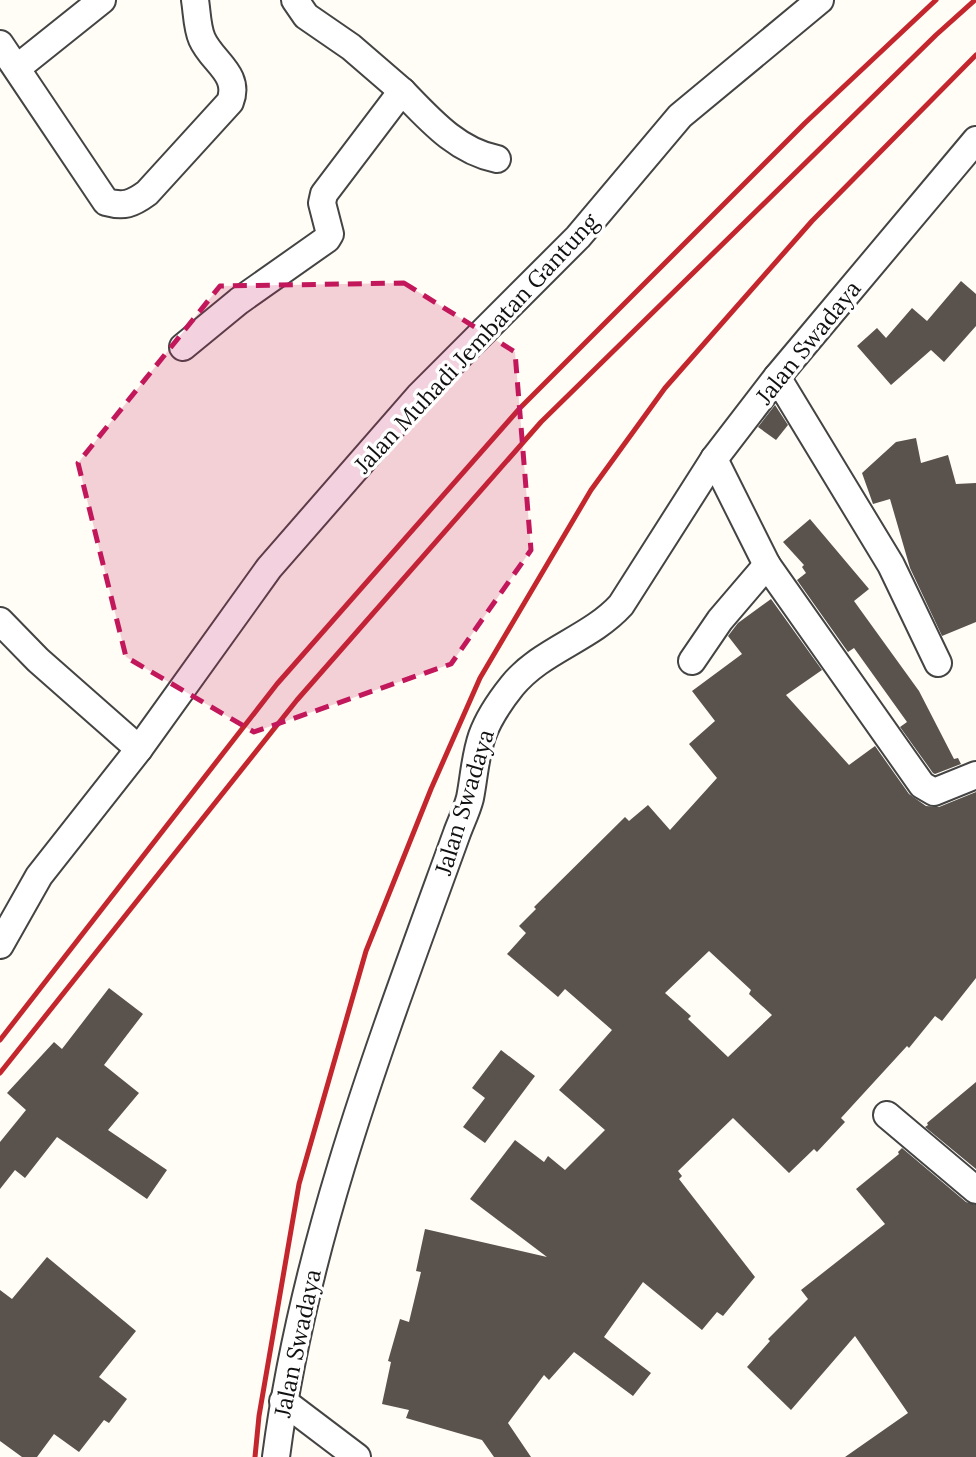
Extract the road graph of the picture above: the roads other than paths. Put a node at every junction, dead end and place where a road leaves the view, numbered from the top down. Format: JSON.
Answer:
{"nodes":[{"id":1,"x":102,"y":0,"type":"edge"},
{"id":2,"x":195,"y":0,"type":"edge"},
{"id":3,"x":295,"y":0,"type":"edge"},
{"id":4,"x":820,"y":0,"type":"edge"},
{"id":5,"x":0,"y":44,"type":"edge"},
{"id":6,"x":17,"y":68,"type":"junction"},
{"id":7,"x":402,"y":92,"type":"junction"},
{"id":8,"x":976,"y":140,"type":"edge"},
{"id":9,"x":497,"y":159,"type":"dead end"},
{"id":10,"x":183,"y":347,"type":"dead end"},
{"id":11,"x":777,"y":377,"type":"junction"},
{"id":12,"x":715,"y":459,"type":"junction"},
{"id":13,"x":767,"y":565,"type":"junction"},
{"id":14,"x":0,"y":621,"type":"edge"},
{"id":15,"x":692,"y":661,"type":"dead end"},
{"id":16,"x":938,"y":663,"type":"dead end"},
{"id":17,"x":139,"y":749,"type":"junction"},
{"id":18,"x":976,"y":775,"type":"edge"},
{"id":19,"x":0,"y":945,"type":"edge"},
{"id":20,"x":887,"y":1115,"type":"dead end"},
{"id":21,"x":976,"y":1190,"type":"edge"},
{"id":22,"x":283,"y":1401,"type":"junction"},
{"id":23,"x":276,"y":1457,"type":"edge"},
{"id":24,"x":357,"y":1457,"type":"edge"}],
"edges":[{"from":1,"to":6,"type":"street"},
{"from":2,"to":6,"type":"street"},
{"from":3,"to":7,"type":"street"},
{"from":4,"to":17,"type":"street","name":"Jalan Muhadi Jembatan Gantung"},
{"from":5,"to":6,"type":"street"},
{"from":7,"to":9,"type":"street"},
{"from":7,"to":10,"type":"street"},
{"from":8,"to":11,"type":"street","name":"Jalan Swadaya"},
{"from":11,"to":12,"type":"street","name":"Jalan Swadaya"},
{"from":11,"to":16,"type":"street"},
{"from":12,"to":13,"type":"street"},
{"from":12,"to":22,"type":"street","name":"Jalan Swadaya"},
{"from":13,"to":15,"type":"street"},
{"from":13,"to":18,"type":"street"},
{"from":14,"to":17,"type":"street"},
{"from":17,"to":19,"type":"street","name":"Jalan Muhadi Jembatan Gantung"},
{"from":20,"to":21,"type":"street"},
{"from":22,"to":23,"type":"street","name":"Jalan Swadaya"},
{"from":22,"to":24,"type":"street"}]}
